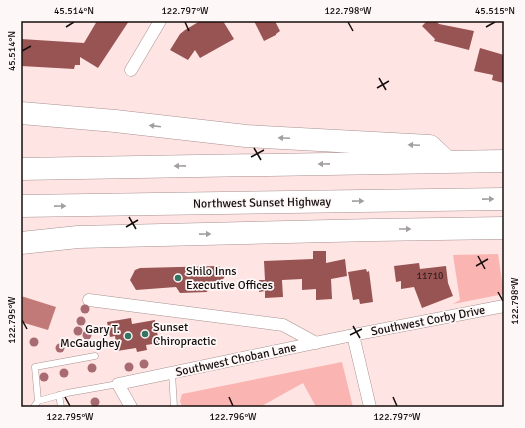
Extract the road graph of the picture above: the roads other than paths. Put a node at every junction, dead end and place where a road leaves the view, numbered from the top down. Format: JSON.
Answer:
{"nodes":[{"id":1,"x":160,"y":21,"type":"edge"},
{"id":2,"x":131,"y":70,"type":"dead end"},
{"id":3,"x":21,"y":113,"type":"edge"},
{"id":4,"x":504,"y":161,"type":"edge"},
{"id":5,"x":447,"y":162,"type":"junction"},
{"id":6,"x":21,"y":169,"type":"edge"},
{"id":7,"x":504,"y":199,"type":"edge"},
{"id":8,"x":21,"y":206,"type":"edge"},
{"id":9,"x":504,"y":228,"type":"edge"},
{"id":10,"x":21,"y":232,"type":"edge"},
{"id":11,"x":78,"y":237,"type":"junction"},
{"id":12,"x":21,"y":243,"type":"edge"},
{"id":13,"x":89,"y":300,"type":"dead end"},
{"id":14,"x":504,"y":306,"type":"edge"},
{"id":15,"x":353,"y":335,"type":"junction"},
{"id":16,"x":316,"y":343,"type":"junction"},
{"id":17,"x":96,"y":356,"type":"dead end"},
{"id":18,"x":172,"y":373,"type":"junction"},
{"id":19,"x":118,"y":384,"type":"junction"},
{"id":20,"x":59,"y":396,"type":"junction"},
{"id":21,"x":38,"y":401,"type":"junction"},
{"id":22,"x":34,"y":407,"type":"edge"},
{"id":23,"x":61,"y":407,"type":"edge"},
{"id":24,"x":131,"y":407,"type":"edge"},
{"id":25,"x":174,"y":407,"type":"edge"},
{"id":26,"x":370,"y":407,"type":"edge"}],
"edges":[{"from":1,"to":2,"type":"street"},
{"from":5,"to":3,"type":"highway","one_way":true},
{"from":4,"to":5,"type":"highway"},
{"from":5,"to":6,"type":"highway","one_way":true},
{"from":8,"to":7,"type":"highway","name":"Northwest Sunset Highway","one_way":true},
{"from":11,"to":9,"type":"highway","one_way":true},
{"from":10,"to":11,"type":"highway"},
{"from":11,"to":12,"type":"highway"},
{"from":13,"to":16,"type":"street"},
{"from":14,"to":15,"type":"street","name":"Southwest Corby Drive"},
{"from":15,"to":16,"type":"street","name":"Southwest Choban Lane"},
{"from":15,"to":26,"type":"street"},
{"from":16,"to":18,"type":"street","name":"Southwest Choban Lane"},
{"from":17,"to":21,"type":"lane"},
{"from":18,"to":19,"type":"street","name":"Southwest Choban Lane"},
{"from":18,"to":25,"type":"lane"},
{"from":19,"to":20,"type":"lane"},
{"from":19,"to":24,"type":"street"},
{"from":20,"to":21,"type":"lane"},
{"from":20,"to":23,"type":"lane"},
{"from":21,"to":22,"type":"lane"}]}
